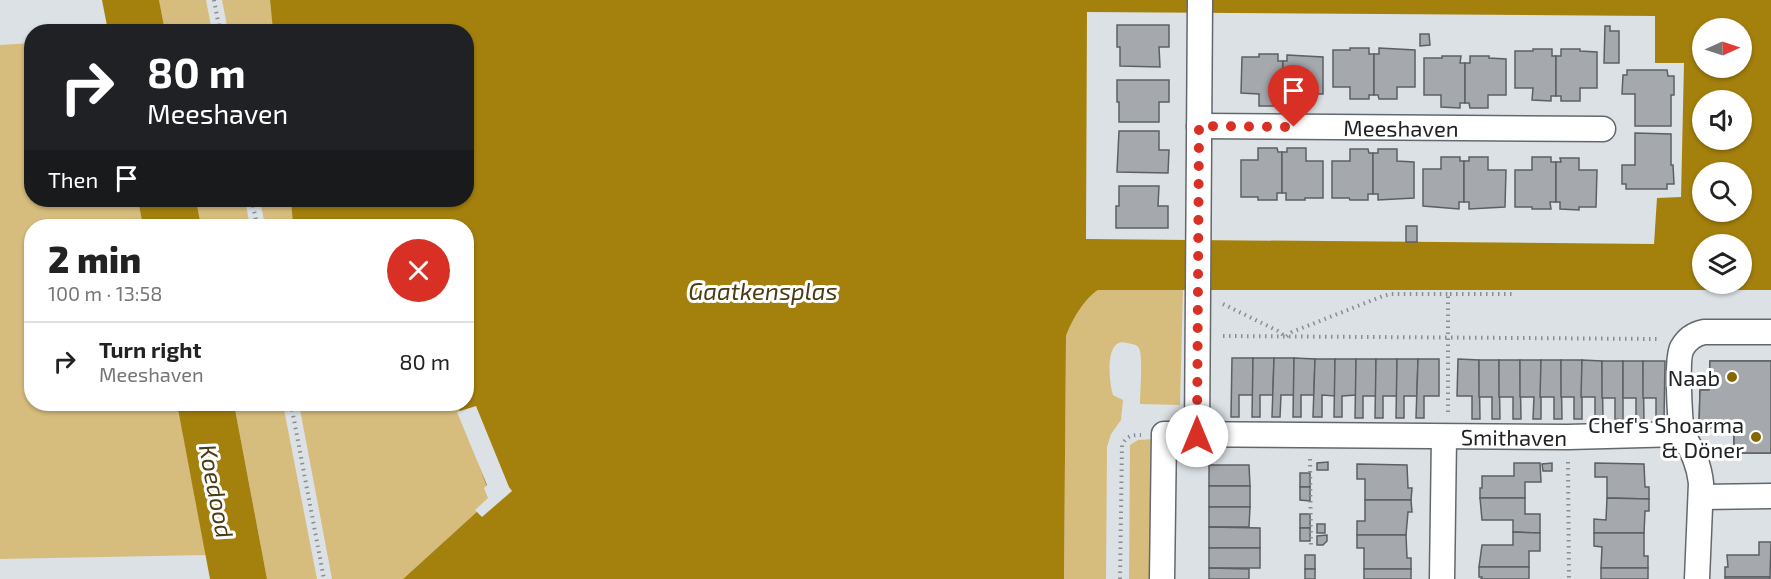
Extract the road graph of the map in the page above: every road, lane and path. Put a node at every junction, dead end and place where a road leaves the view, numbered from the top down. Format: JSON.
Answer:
{"nodes":[{"id":1,"x":214,"y":0,"type":"edge"},
{"id":2,"x":1200,"y":0,"type":"edge"},
{"id":3,"x":218,"y":24,"type":"edge"},
{"id":4,"x":1199,"y":126,"type":"junction"},
{"id":5,"x":1603,"y":129,"type":"dead end"},
{"id":6,"x":1448,"y":294,"type":"junction"},
{"id":7,"x":1515,"y":294,"type":"dead end"},
{"id":8,"x":1198,"y":297,"type":"junction"},
{"id":9,"x":1771,"y":332,"type":"edge"},
{"id":10,"x":1198,"y":336,"type":"junction"},
{"id":11,"x":1286,"y":337,"type":"junction"},
{"id":12,"x":1448,"y":338,"type":"junction"},
{"id":13,"x":1689,"y":339,"type":"junction"},
{"id":14,"x":292,"y":411,"type":"edge"},
{"id":15,"x":1164,"y":434,"type":"junction"},
{"id":16,"x":1682,"y":434,"type":"junction"},
{"id":17,"x":1197,"y":436,"type":"junction"},
{"id":18,"x":1310,"y":436,"type":"junction"},
{"id":19,"x":1444,"y":437,"type":"junction"},
{"id":20,"x":1568,"y":437,"type":"junction"},
{"id":21,"x":1701,"y":496,"type":"junction"},
{"id":22,"x":1771,"y":496,"type":"edge"},
{"id":23,"x":1311,"y":549,"type":"dead end"},
{"id":24,"x":324,"y":579,"type":"edge"},
{"id":25,"x":1120,"y":579,"type":"edge"},
{"id":26,"x":1162,"y":579,"type":"edge"},
{"id":27,"x":1442,"y":579,"type":"edge"},
{"id":28,"x":1569,"y":579,"type":"edge"},
{"id":29,"x":1697,"y":579,"type":"edge"}],
"edges":[{"from":1,"to":3,"type":"path"},
{"from":2,"to":4,"type":"street"},
{"from":4,"to":5,"type":"street","name":"Meeshaven"},
{"from":4,"to":8,"type":"street"},
{"from":6,"to":7,"type":"path"},
{"from":6,"to":11,"type":"path"},
{"from":6,"to":12,"type":"path"},
{"from":8,"to":10,"type":"street"},
{"from":8,"to":11,"type":"path"},
{"from":9,"to":13,"type":"street"},
{"from":10,"to":11,"type":"path"},
{"from":10,"to":17,"type":"street"},
{"from":11,"to":12,"type":"path"},
{"from":12,"to":13,"type":"path"},
{"from":12,"to":19,"type":"path"},
{"from":13,"to":16,"type":"street"},
{"from":14,"to":24,"type":"path"},
{"from":15,"to":17,"type":"street","name":"Smithaven"},
{"from":15,"to":25,"type":"path"},
{"from":15,"to":26,"type":"street"},
{"from":16,"to":20,"type":"street","name":"Smithaven"},
{"from":16,"to":21,"type":"street"},
{"from":17,"to":18,"type":"street","name":"Smithaven"},
{"from":18,"to":19,"type":"street","name":"Smithaven"},
{"from":18,"to":23,"type":"path"},
{"from":19,"to":20,"type":"street","name":"Smithaven"},
{"from":19,"to":27,"type":"street"},
{"from":20,"to":28,"type":"path"},
{"from":21,"to":22,"type":"street"},
{"from":21,"to":29,"type":"street"}]}
